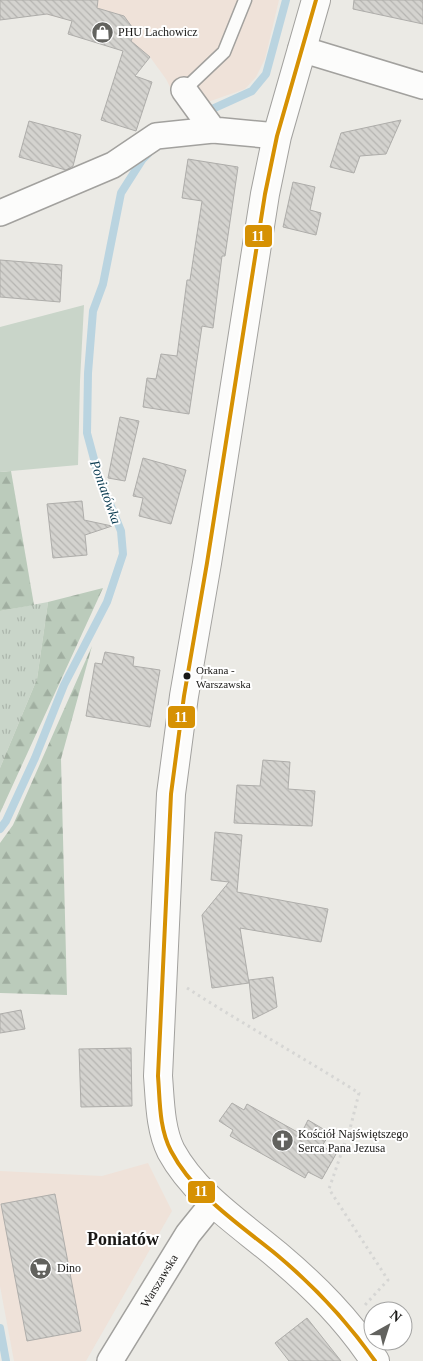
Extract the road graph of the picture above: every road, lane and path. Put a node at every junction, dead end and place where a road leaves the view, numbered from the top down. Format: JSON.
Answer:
{"nodes":[{"id":1,"x":245,"y":0,"type":"edge"},
{"id":2,"x":316,"y":0,"type":"edge"},
{"id":3,"x":301,"y":49,"type":"junction"},
{"id":4,"x":423,"y":86,"type":"edge"},
{"id":5,"x":184,"y":90,"type":"joint"},
{"id":6,"x":213,"y":130,"type":"junction"},
{"id":7,"x":277,"y":136,"type":"junction"},
{"id":8,"x":0,"y":213,"type":"edge"},
{"id":9,"x":184,"y":986,"type":"dead end"},
{"id":10,"x":213,"y":1204,"type":"junction"},
{"id":11,"x":369,"y":1301,"type":"edge"},
{"id":12,"x":110,"y":1361,"type":"edge"},
{"id":13,"x":374,"y":1361,"type":"edge"}],
"edges":[{"from":1,"to":5,"type":"lane"},
{"from":2,"to":3,"type":"street"},
{"from":3,"to":4,"type":"street"},
{"from":3,"to":7,"type":"street"},
{"from":5,"to":6,"type":"street"},
{"from":6,"to":7,"type":"street"},
{"from":6,"to":8,"type":"street"},
{"from":7,"to":10,"type":"street"},
{"from":9,"to":11,"type":"path"},
{"from":10,"to":12,"type":"street","name":"Warszawska"},
{"from":10,"to":13,"type":"street"}]}
